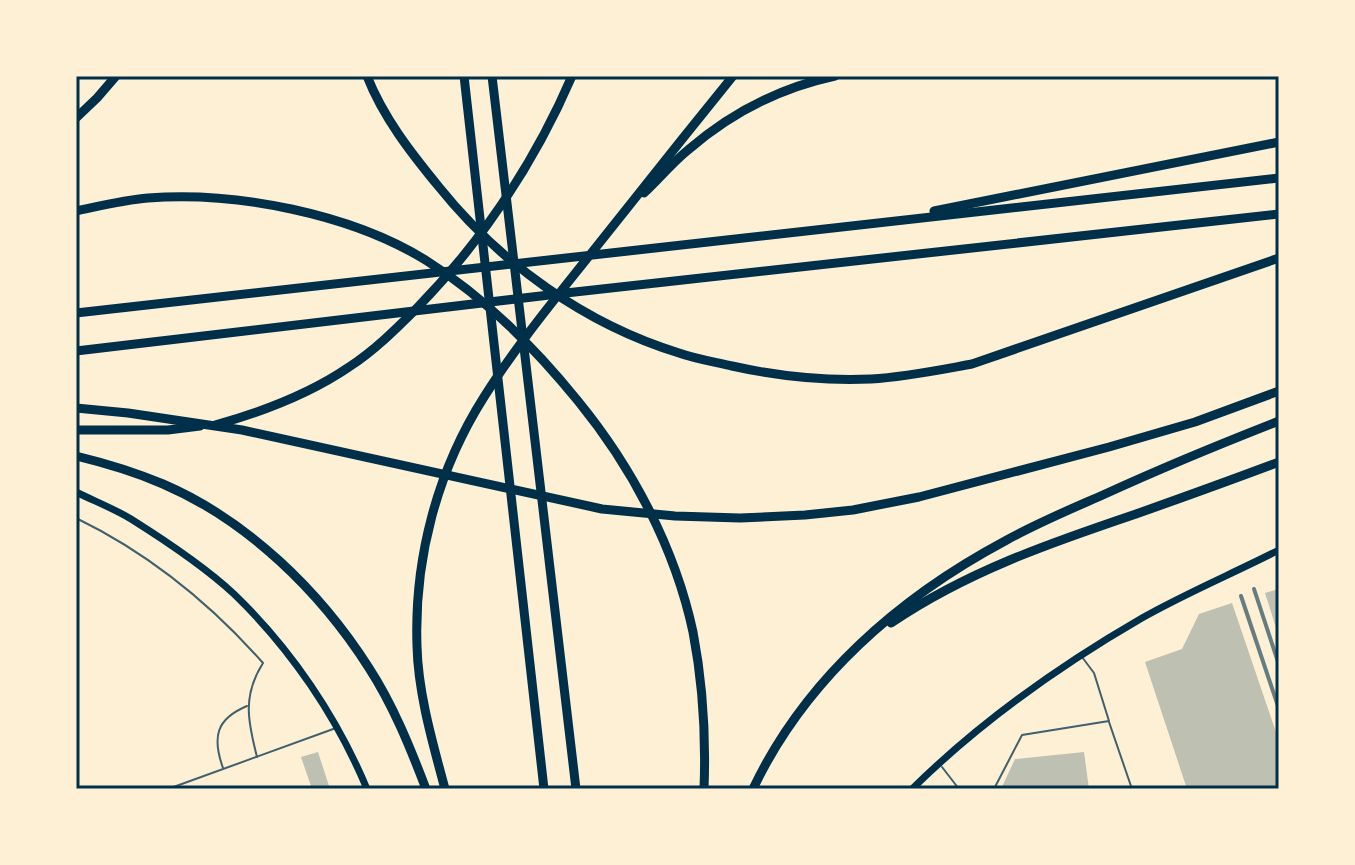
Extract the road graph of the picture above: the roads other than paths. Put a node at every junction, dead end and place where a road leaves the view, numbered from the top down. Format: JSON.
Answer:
{"nodes":[{"id":1,"x":116,"y":76,"type":"edge"},
{"id":2,"x":367,"y":76,"type":"edge"},
{"id":3,"x":464,"y":76,"type":"edge"},
{"id":4,"x":492,"y":76,"type":"edge"},
{"id":5,"x":572,"y":76,"type":"edge"},
{"id":6,"x":733,"y":76,"type":"edge"},
{"id":7,"x":835,"y":76,"type":"edge"},
{"id":8,"x":76,"y":118,"type":"edge"},
{"id":9,"x":1279,"y":142,"type":"edge"},
{"id":10,"x":1279,"y":178,"type":"edge"},
{"id":11,"x":648,"y":185,"type":"junction"},
{"id":12,"x":76,"y":211,"type":"edge"},
{"id":13,"x":1279,"y":214,"type":"edge"},
{"id":14,"x":872,"y":223,"type":"junction"},
{"id":15,"x":1279,"y":258,"type":"edge"},
{"id":16,"x":76,"y":313,"type":"edge"},
{"id":17,"x":76,"y":351,"type":"edge"},
{"id":18,"x":1279,"y":391,"type":"edge"},
{"id":19,"x":76,"y":408,"type":"edge"},
{"id":20,"x":1279,"y":421,"type":"edge"},
{"id":21,"x":76,"y":430,"type":"edge"},
{"id":22,"x":76,"y":456,"type":"edge"},
{"id":23,"x":1279,"y":462,"type":"edge"},
{"id":24,"x":76,"y":492,"type":"edge"},
{"id":25,"x":76,"y":518,"type":"edge"},
{"id":26,"x":1279,"y":550,"type":"edge"},
{"id":27,"x":1082,"y":656,"type":"junction"},
{"id":28,"x":839,"y":665,"type":"junction"},
{"id":29,"x":248,"y":706,"type":"junction"},
{"id":30,"x":1109,"y":721,"type":"junction"},
{"id":31,"x":337,"y":728,"type":"junction"},
{"id":32,"x":257,"y":757,"type":"junction"},
{"id":33,"x":938,"y":763,"type":"junction"},
{"id":34,"x":224,"y":769,"type":"junction"},
{"id":35,"x":168,"y":789,"type":"edge"},
{"id":36,"x":367,"y":789,"type":"edge"},
{"id":37,"x":426,"y":789,"type":"edge"},
{"id":38,"x":445,"y":789,"type":"edge"},
{"id":39,"x":544,"y":789,"type":"edge"},
{"id":40,"x":576,"y":789,"type":"edge"},
{"id":41,"x":704,"y":789,"type":"edge"},
{"id":42,"x":753,"y":789,"type":"edge"},
{"id":43,"x":912,"y":789,"type":"edge"},
{"id":44,"x":959,"y":789,"type":"edge"},
{"id":45,"x":983,"y":789,"type":"edge"},
{"id":46,"x":1132,"y":789,"type":"edge"}],
"edges":[{"from":1,"to":8,"type":"highway"},
{"from":2,"to":15,"type":"highway"},
{"from":3,"to":39,"type":"highway"},
{"from":4,"to":40,"type":"highway"},
{"from":5,"to":21,"type":"highway"},
{"from":6,"to":11,"type":"highway"},
{"from":7,"to":11,"type":"highway"},
{"from":9,"to":14,"type":"highway"},
{"from":10,"to":14,"type":"highway"},
{"from":11,"to":38,"type":"highway"},
{"from":12,"to":41,"type":"highway"},
{"from":13,"to":17,"type":"highway"},
{"from":14,"to":16,"type":"highway"},
{"from":18,"to":19,"type":"highway"},
{"from":20,"to":28,"type":"highway"},
{"from":22,"to":37,"type":"highway"},
{"from":23,"to":28,"type":"highway"},
{"from":24,"to":31,"type":"main road"},
{"from":25,"to":29,"type":"lane"},
{"from":26,"to":27,"type":"main road"},
{"from":27,"to":30,"type":"lane"},
{"from":27,"to":33,"type":"main road"},
{"from":28,"to":42,"type":"highway"},
{"from":29,"to":32,"type":"lane"},
{"from":29,"to":34,"type":"lane"},
{"from":30,"to":45,"type":"lane"},
{"from":30,"to":46,"type":"lane"},
{"from":31,"to":32,"type":"lane"},
{"from":31,"to":36,"type":"main road"},
{"from":32,"to":34,"type":"lane"},
{"from":33,"to":43,"type":"main road"},
{"from":33,"to":44,"type":"lane"},
{"from":34,"to":35,"type":"lane"}]}
